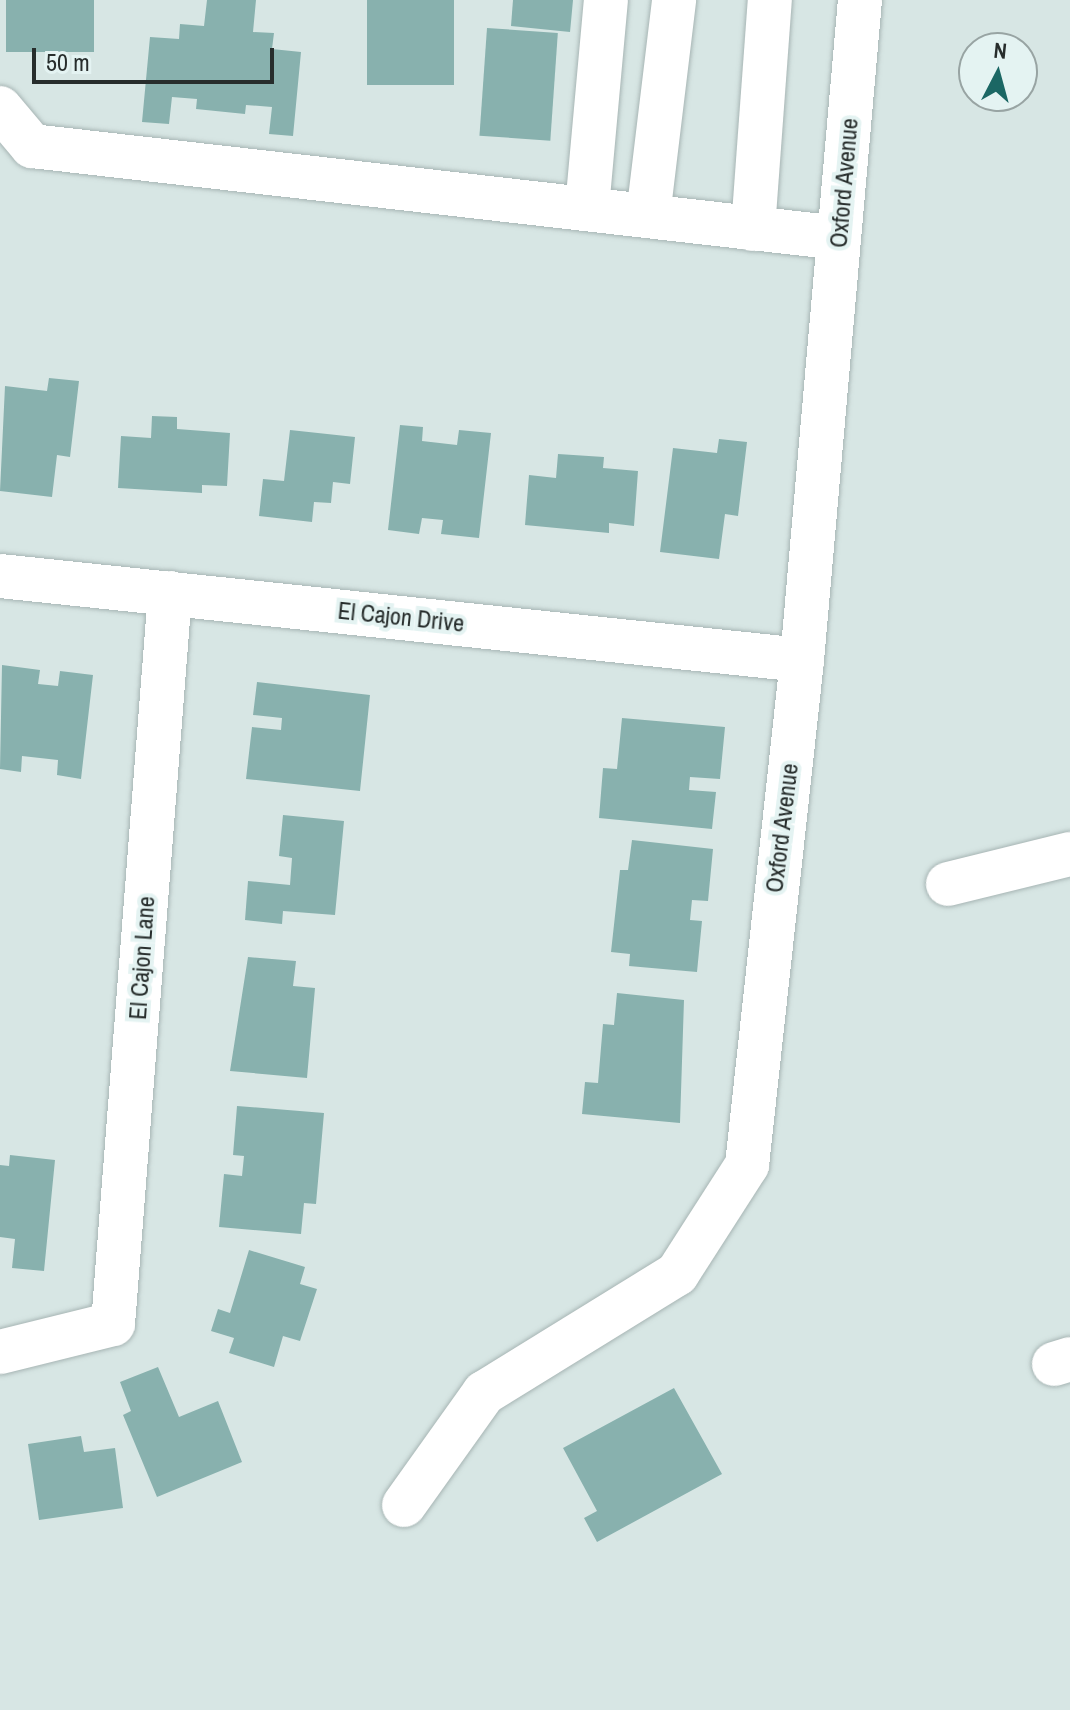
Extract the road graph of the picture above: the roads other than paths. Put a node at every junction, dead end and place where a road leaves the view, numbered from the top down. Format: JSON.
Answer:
{"nodes":[{"id":1,"x":606,"y":0,"type":"edge"},
{"id":2,"x":674,"y":0,"type":"edge"},
{"id":3,"x":770,"y":0,"type":"edge"},
{"id":4,"x":860,"y":0,"type":"edge"},
{"id":5,"x":0,"y":108,"type":"edge"},
{"id":6,"x":587,"y":208,"type":"junction"},
{"id":7,"x":648,"y":216,"type":"junction"},
{"id":8,"x":753,"y":229,"type":"junction"},
{"id":9,"x":839,"y":238,"type":"junction"},
{"id":10,"x":0,"y":576,"type":"edge"},
{"id":11,"x":170,"y":593,"type":"junction"},
{"id":12,"x":802,"y":660,"type":"junction"},
{"id":13,"x":1070,"y":854,"type":"edge"},
{"id":14,"x":948,"y":884,"type":"dead end"},
{"id":15,"x":0,"y":1352,"type":"edge"},
{"id":16,"x":404,"y":1505,"type":"dead end"}],
"edges":[{"from":1,"to":6,"type":"street"},
{"from":2,"to":7,"type":"street"},
{"from":3,"to":8,"type":"street"},
{"from":4,"to":9,"type":"street","name":"Oxford Avenue"},
{"from":5,"to":6,"type":"street"},
{"from":6,"to":7,"type":"street"},
{"from":7,"to":8,"type":"street"},
{"from":8,"to":9,"type":"street"},
{"from":9,"to":12,"type":"street","name":"Oxford Avenue"},
{"from":10,"to":11,"type":"street","name":"El Cajon Drive"},
{"from":11,"to":12,"type":"street","name":"El Cajon Drive"},
{"from":11,"to":15,"type":"street","name":"El Cajon Lane"},
{"from":12,"to":16,"type":"street","name":"Oxford Avenue"},
{"from":13,"to":14,"type":"street"}]}
